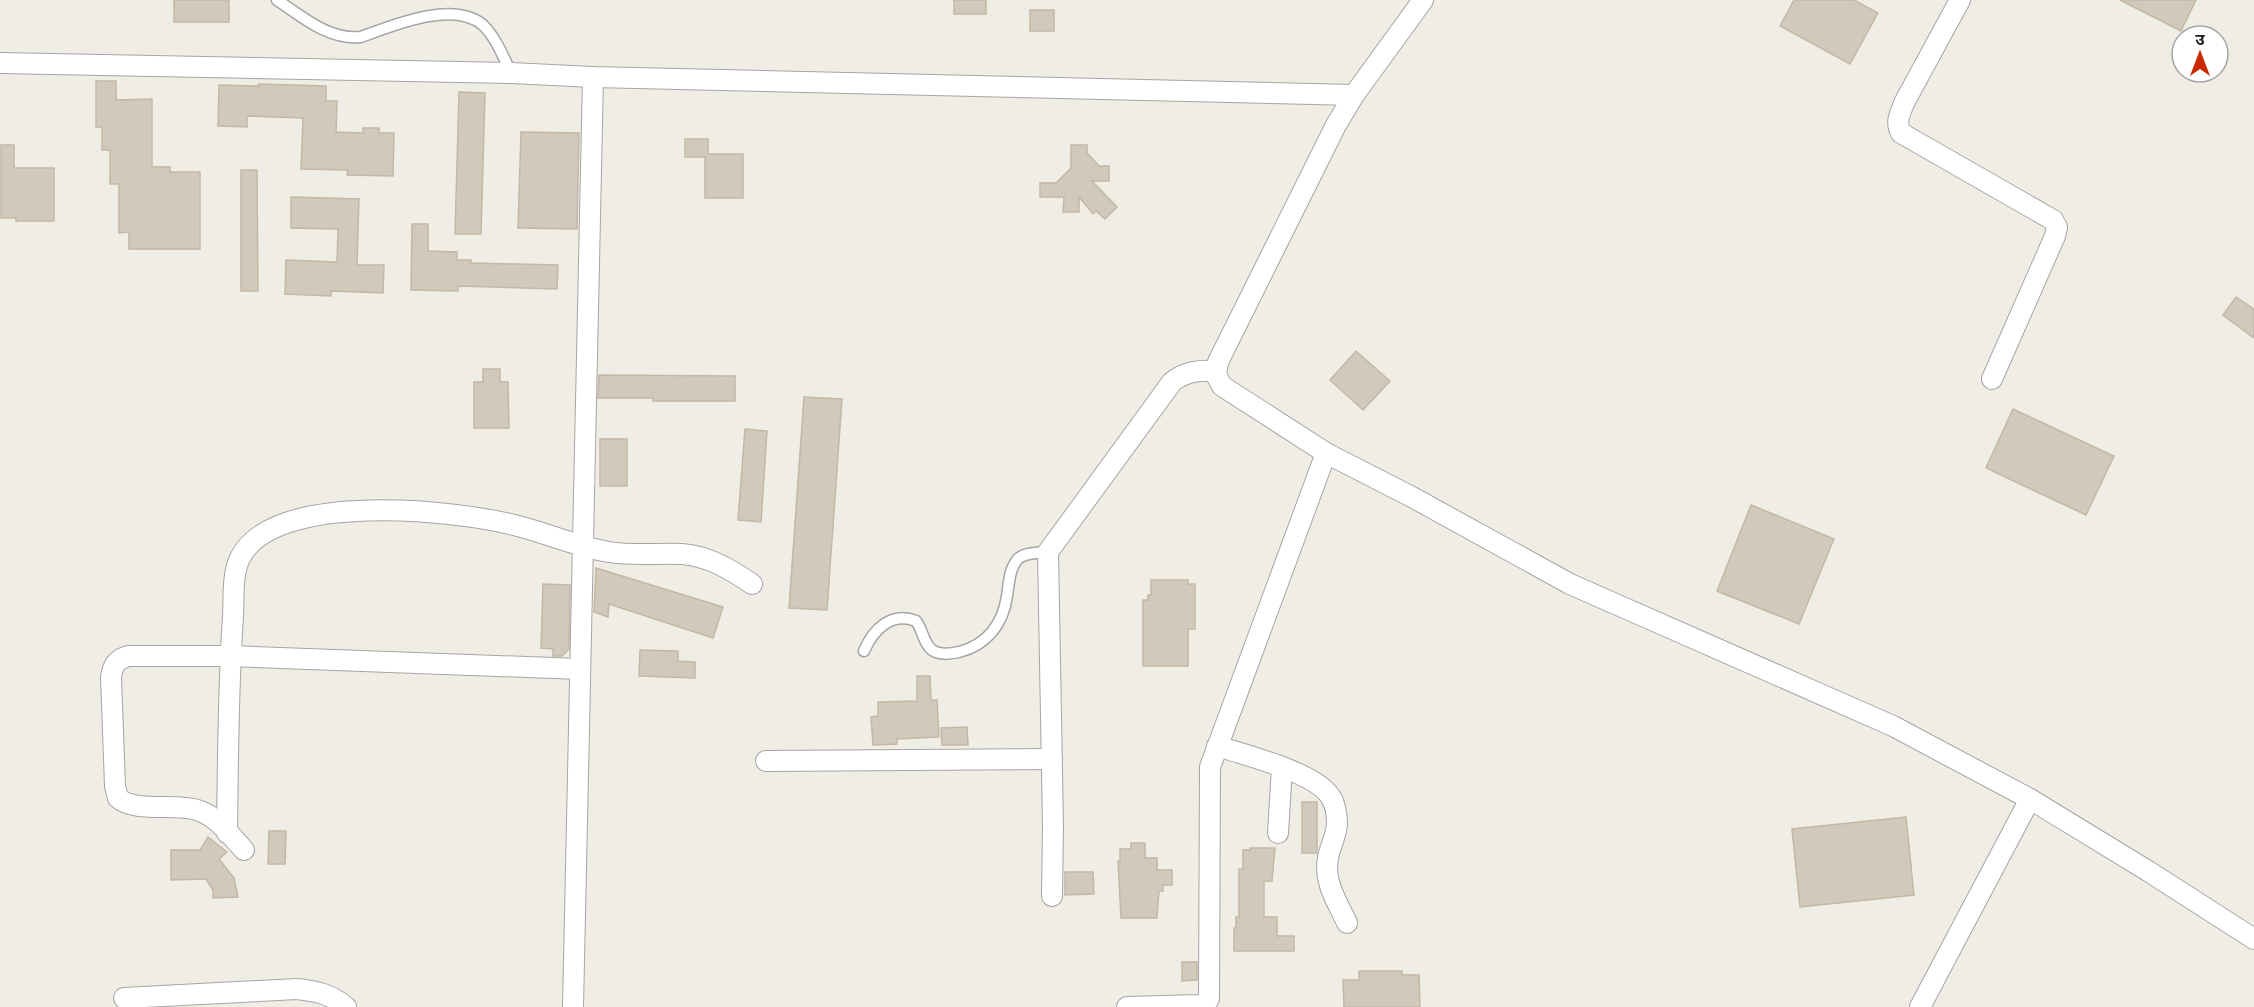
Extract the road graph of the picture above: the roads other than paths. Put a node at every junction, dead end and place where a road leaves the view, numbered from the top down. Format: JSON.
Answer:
{"nodes":[{"id":1,"x":277,"y":0,"type":"edge"},
{"id":2,"x":1423,"y":0,"type":"edge"},
{"id":3,"x":1960,"y":0,"type":"edge"},
{"id":4,"x":0,"y":63,"type":"edge"},
{"id":5,"x":511,"y":73,"type":"junction"},
{"id":6,"x":593,"y":77,"type":"junction"},
{"id":7,"x":1353,"y":95,"type":"junction"},
{"id":8,"x":1216,"y":371,"type":"junction"},
{"id":9,"x":1992,"y":379,"type":"dead end"},
{"id":10,"x":1326,"y":453,"type":"junction"},
{"id":11,"x":584,"y":546,"type":"junction"},
{"id":12,"x":1048,"y":552,"type":"junction"},
{"id":13,"x":752,"y":584,"type":"dead end"},
{"id":14,"x":864,"y":651,"type":"dead end"},
{"id":15,"x":230,"y":656,"type":"junction"},
{"id":16,"x":580,"y":669,"type":"junction"},
{"id":17,"x":1217,"y":746,"type":"junction"},
{"id":18,"x":1052,"y":759,"type":"junction"},
{"id":19,"x":766,"y":761,"type":"dead end"},
{"id":20,"x":1282,"y":767,"type":"junction"},
{"id":21,"x":2030,"y":799,"type":"junction"},
{"id":22,"x":227,"y":833,"type":"junction"},
{"id":23,"x":1278,"y":833,"type":"dead end"},
{"id":24,"x":244,"y":850,"type":"dead end"},
{"id":25,"x":1052,"y":896,"type":"dead end"},
{"id":26,"x":1347,"y":923,"type":"dead end"},
{"id":27,"x":2254,"y":939,"type":"edge"},
{"id":28,"x":124,"y":998,"type":"dead end"},
{"id":29,"x":346,"y":1007,"type":"edge"},
{"id":30,"x":573,"y":1007,"type":"edge"},
{"id":31,"x":1127,"y":1007,"type":"edge"},
{"id":32,"x":1920,"y":1007,"type":"edge"}],
"edges":[{"from":1,"to":5,"type":"lane"},
{"from":2,"to":7,"type":"street"},
{"from":3,"to":9,"type":"street"},
{"from":4,"to":5,"type":"street"},
{"from":5,"to":6,"type":"street"},
{"from":6,"to":7,"type":"street"},
{"from":6,"to":11,"type":"street"},
{"from":7,"to":8,"type":"street"},
{"from":8,"to":10,"type":"street"},
{"from":8,"to":12,"type":"street"},
{"from":10,"to":17,"type":"street"},
{"from":10,"to":21,"type":"street"},
{"from":11,"to":13,"type":"street"},
{"from":11,"to":15,"type":"street"},
{"from":11,"to":16,"type":"street"},
{"from":12,"to":14,"type":"lane"},
{"from":12,"to":18,"type":"street"},
{"from":15,"to":16,"type":"street"},
{"from":15,"to":22,"type":"street"},
{"from":15,"to":22,"type":"street"},
{"from":16,"to":30,"type":"street"},
{"from":17,"to":20,"type":"street"},
{"from":17,"to":31,"type":"street"},
{"from":18,"to":19,"type":"street"},
{"from":18,"to":25,"type":"street"},
{"from":20,"to":23,"type":"street"},
{"from":20,"to":26,"type":"street"},
{"from":21,"to":27,"type":"street"},
{"from":21,"to":32,"type":"street"},
{"from":22,"to":24,"type":"street"},
{"from":28,"to":29,"type":"street"}]}
